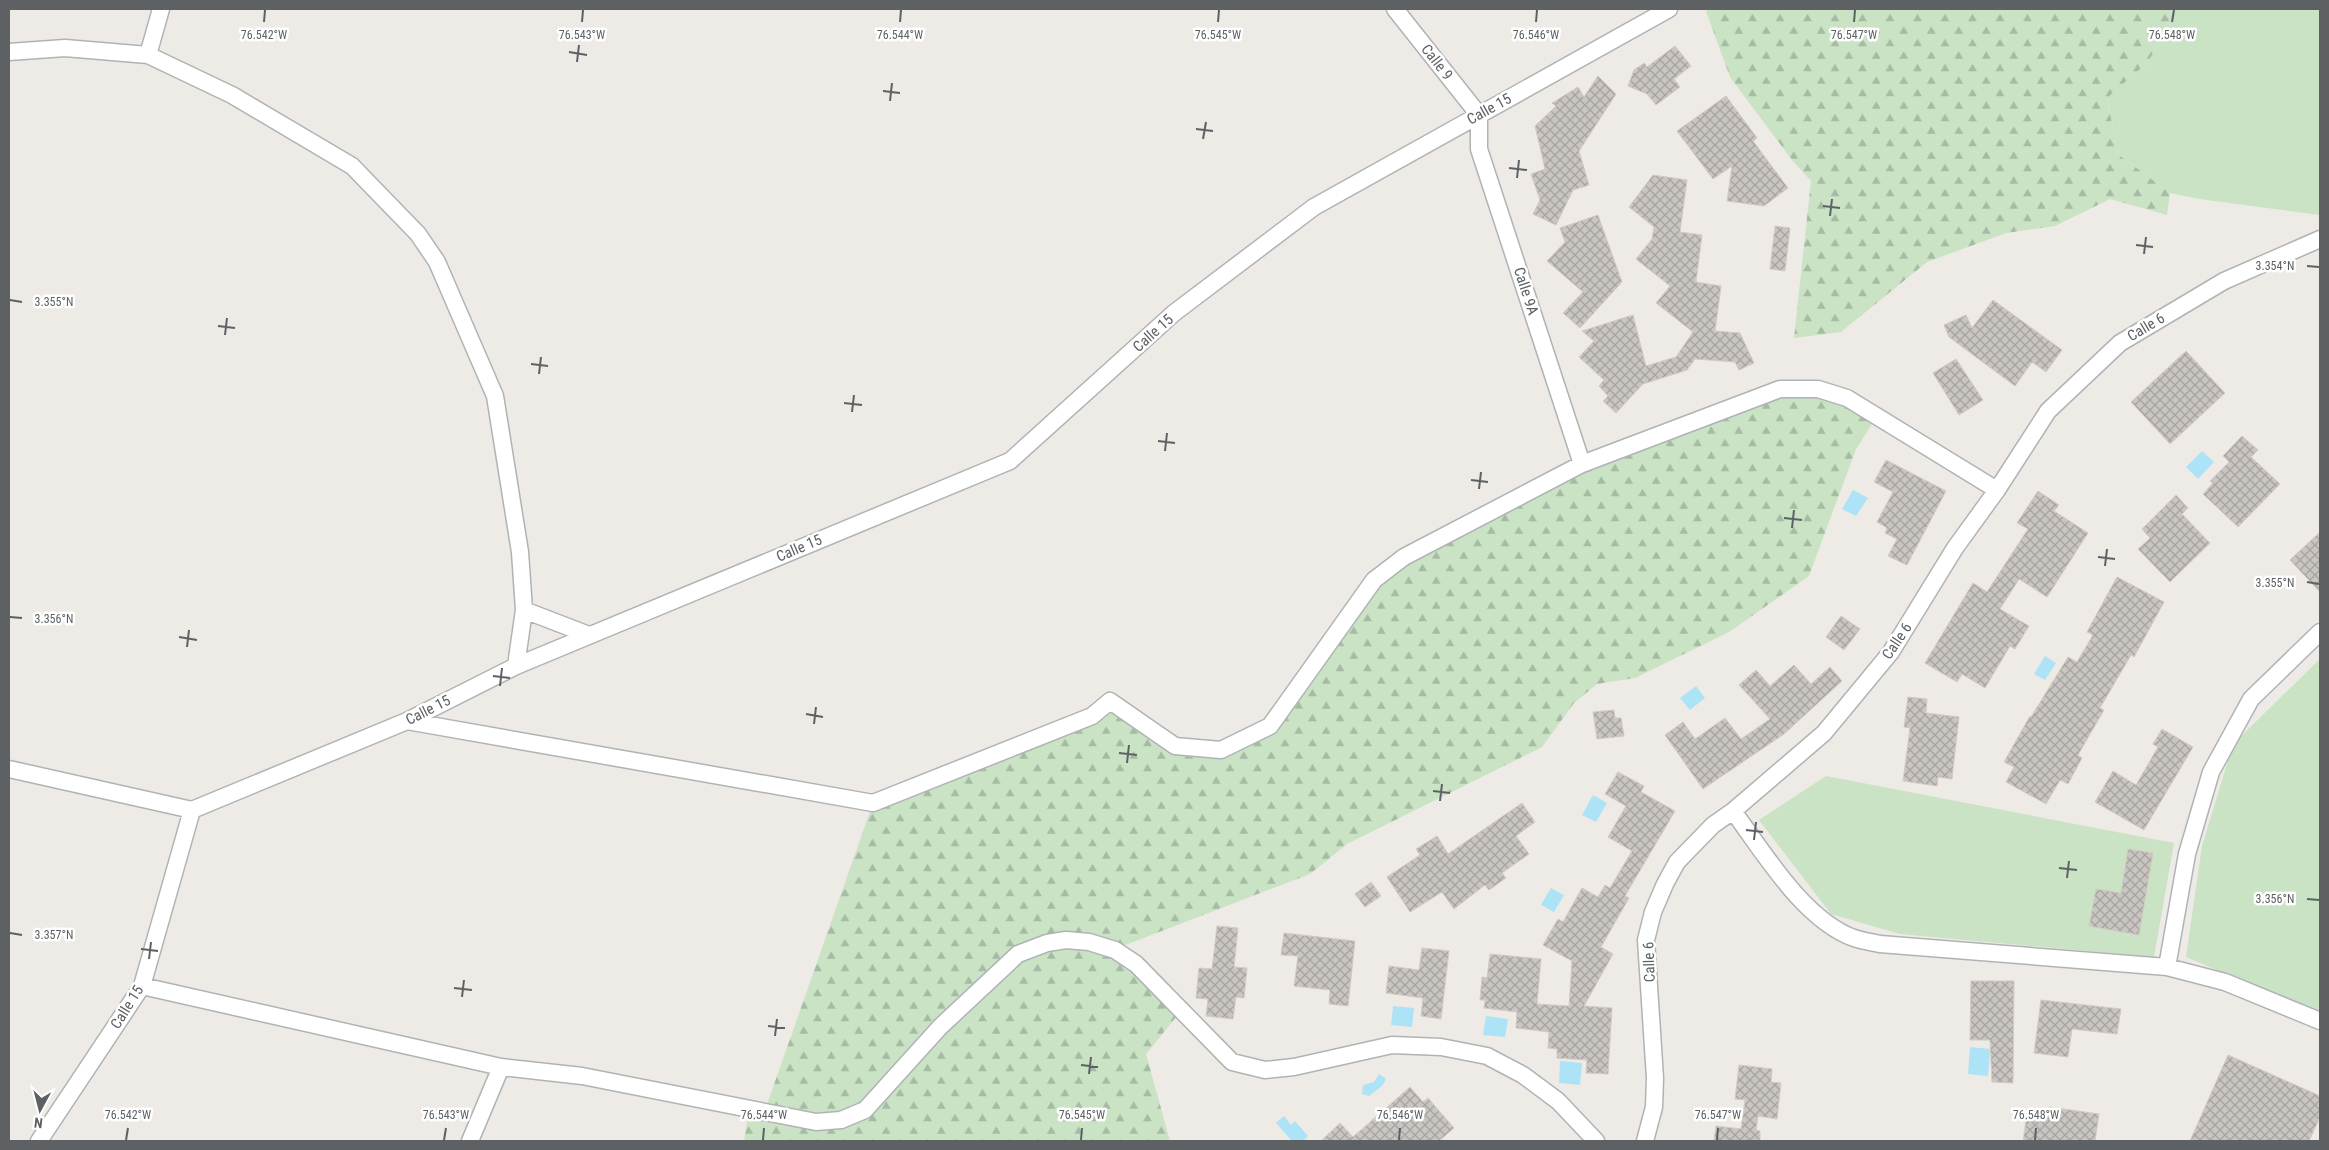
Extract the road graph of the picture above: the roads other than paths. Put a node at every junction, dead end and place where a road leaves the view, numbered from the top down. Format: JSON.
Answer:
{"nodes":[{"id":1,"x":161,"y":9,"type":"edge"},
{"id":2,"x":1395,"y":9,"type":"edge"},
{"id":3,"x":1669,"y":9,"type":"edge"},
{"id":4,"x":9,"y":52,"type":"edge"},
{"id":5,"x":148,"y":55,"type":"junction"},
{"id":6,"x":1479,"y":115,"type":"junction"},
{"id":7,"x":2320,"y":239,"type":"edge"},
{"id":8,"x":1582,"y":464,"type":"junction"},
{"id":9,"x":1997,"y":490,"type":"junction"},
{"id":10,"x":524,"y":610,"type":"junction"},
{"id":11,"x":2320,"y":632,"type":"edge"},
{"id":12,"x":589,"y":635,"type":"junction"},
{"id":13,"x":516,"y":666,"type":"junction"},
{"id":14,"x":407,"y":721,"type":"junction"},
{"id":15,"x":9,"y":769,"type":"edge"},
{"id":16,"x":192,"y":810,"type":"junction"},
{"id":17,"x":1733,"y":811,"type":"junction"},
{"id":18,"x":2167,"y":967,"type":"junction"},
{"id":19,"x":142,"y":986,"type":"junction"},
{"id":20,"x":2320,"y":1021,"type":"edge"},
{"id":21,"x":500,"y":1066,"type":"junction"},
{"id":22,"x":39,"y":1141,"type":"edge"},
{"id":23,"x":470,"y":1141,"type":"edge"},
{"id":24,"x":1596,"y":1141,"type":"edge"},
{"id":25,"x":1645,"y":1141,"type":"edge"}],
"edges":[{"from":1,"to":5,"type":"street"},
{"from":2,"to":6,"type":"street","name":"Calle 9"},
{"from":3,"to":6,"type":"street","name":"Calle 15"},
{"from":4,"to":5,"type":"street"},
{"from":5,"to":10,"type":"street"},
{"from":6,"to":8,"type":"street","name":"Calle 9A"},
{"from":6,"to":12,"type":"street","name":"Calle 15"},
{"from":7,"to":9,"type":"street","name":"Calle 6"},
{"from":8,"to":9,"type":"street"},
{"from":8,"to":14,"type":"street"},
{"from":9,"to":17,"type":"street","name":"Calle 6"},
{"from":10,"to":12,"type":"street"},
{"from":10,"to":13,"type":"street"},
{"from":11,"to":18,"type":"street"},
{"from":12,"to":13,"type":"street","name":"Calle 15"},
{"from":13,"to":14,"type":"street","name":"Calle 15"},
{"from":14,"to":16,"type":"street","name":"Calle 15"},
{"from":15,"to":16,"type":"street"},
{"from":16,"to":19,"type":"street","name":"Calle 15"},
{"from":17,"to":18,"type":"street"},
{"from":17,"to":25,"type":"street","name":"Calle 6"},
{"from":18,"to":20,"type":"street"},
{"from":19,"to":21,"type":"street"},
{"from":19,"to":22,"type":"street","name":"Calle 15"},
{"from":21,"to":23,"type":"street"},
{"from":21,"to":24,"type":"street"}]}
